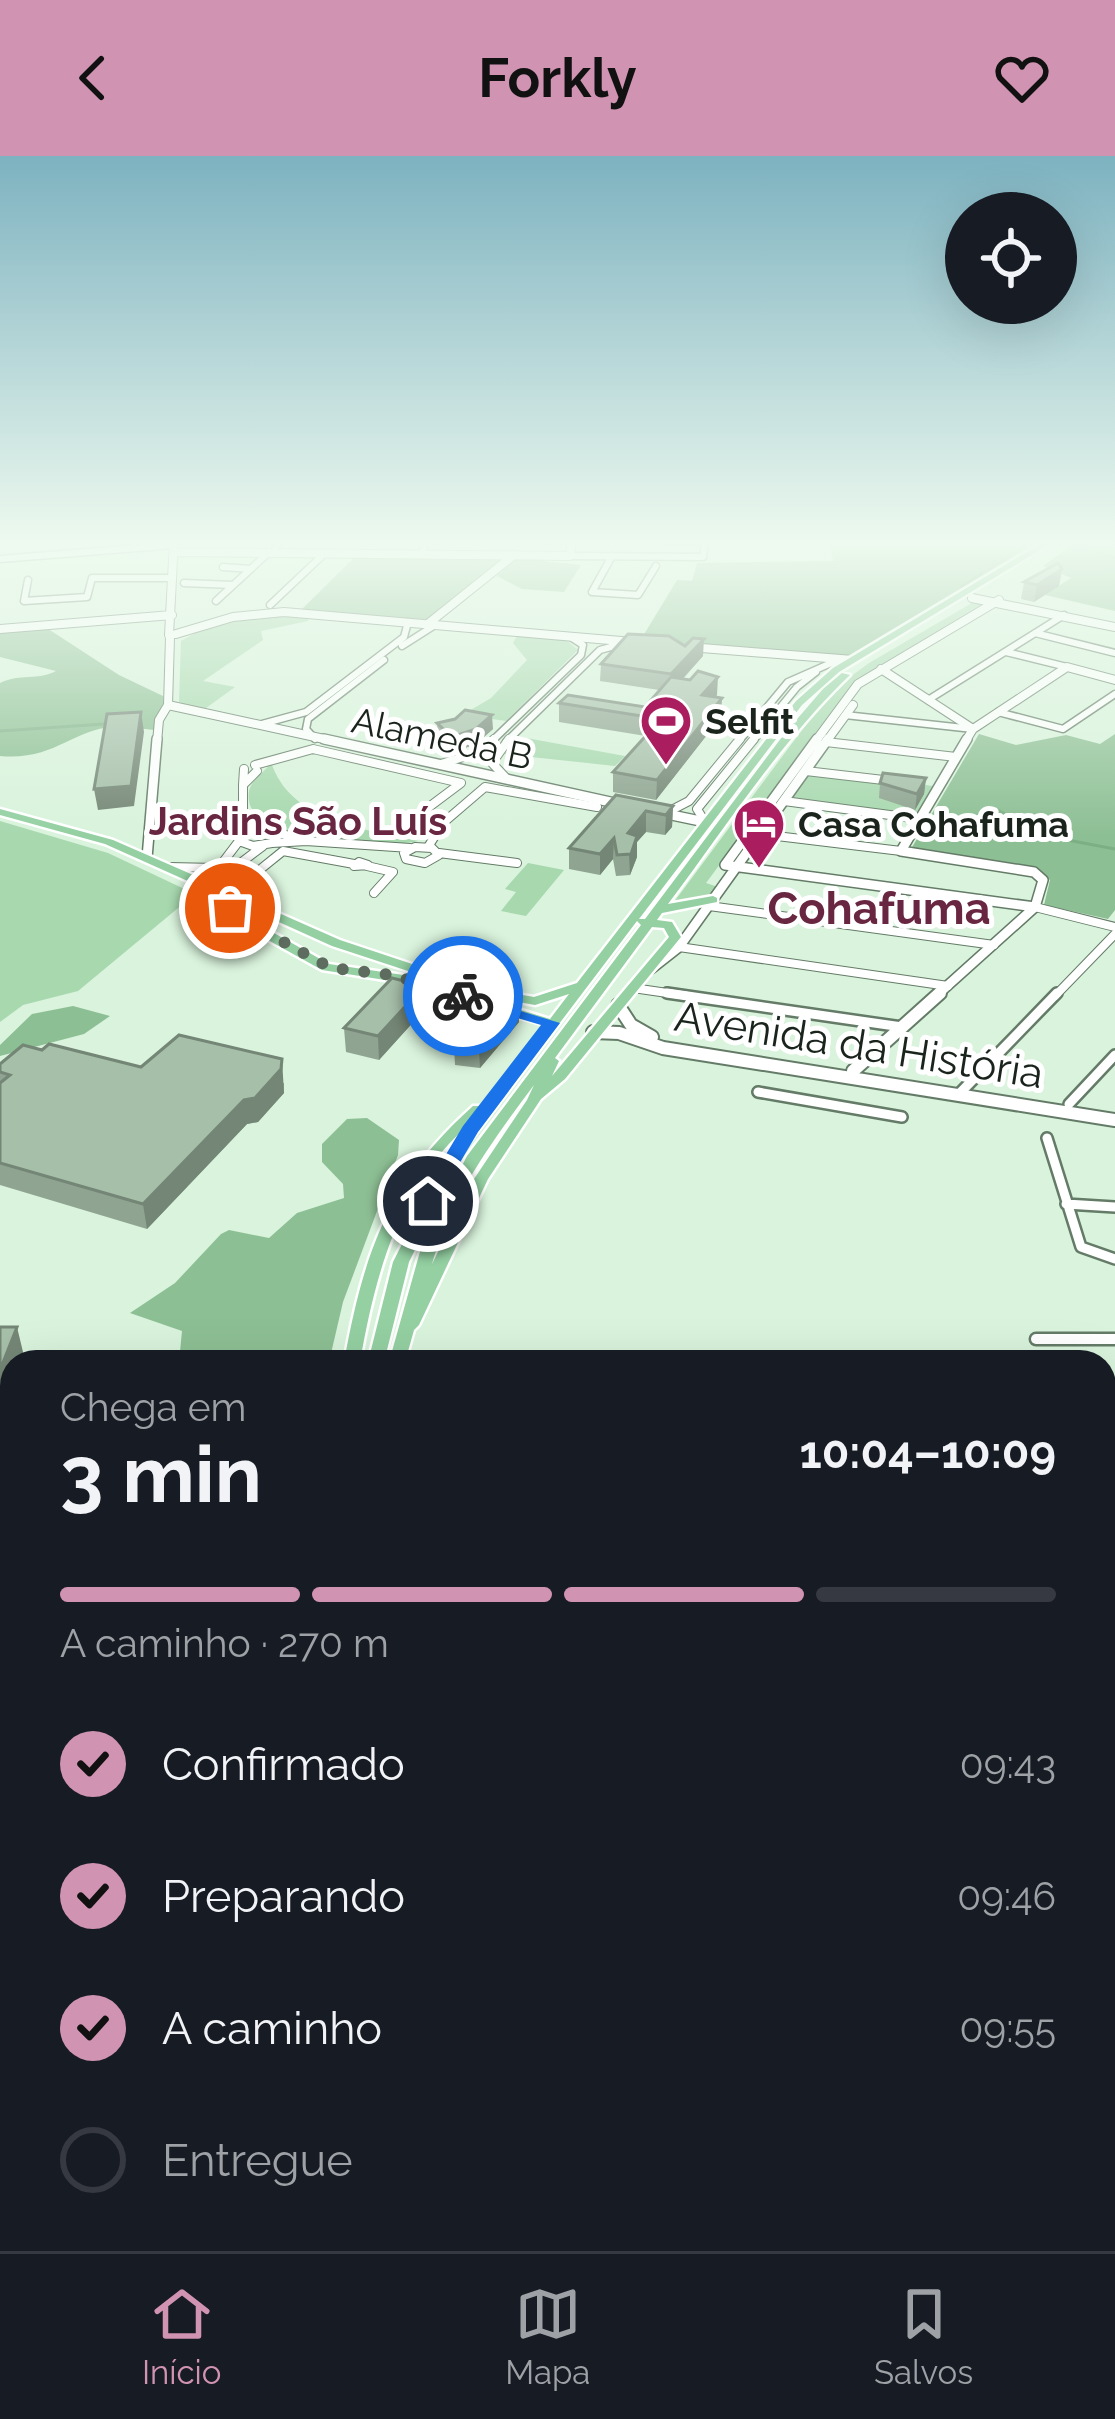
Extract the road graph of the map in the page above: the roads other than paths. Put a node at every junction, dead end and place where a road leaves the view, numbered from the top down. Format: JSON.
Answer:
{"nodes":[{"id":1,"x":175,"y":639,"type":"edge"},
{"id":2,"x":402,"y":639,"type":"edge"},
{"id":3,"x":411,"y":639,"type":"edge"},
{"id":4,"x":572,"y":639,"type":"edge"},
{"id":5,"x":593,"y":639,"type":"edge"},
{"id":6,"x":889,"y":639,"type":"edge"},
{"id":7,"x":908,"y":639,"type":"edge"},
{"id":8,"x":938,"y":639,"type":"edge"},
{"id":9,"x":1026,"y":639,"type":"edge"},
{"id":10,"x":1058,"y":639,"type":"edge"},
{"id":11,"x":633,"y":643,"type":"junction"},
{"id":12,"x":656,"y":644,"type":"edge"},
{"id":13,"x":679,"y":646,"type":"edge"},
{"id":14,"x":1006,"y":652,"type":"junction"},
{"id":15,"x":1115,"y":653,"type":"edge"},
{"id":16,"x":793,"y":656,"type":"junction"},
{"id":17,"x":838,"y":660,"type":"junction"},
{"id":18,"x":853,"y":660,"type":"junction"},
{"id":19,"x":373,"y":665,"type":"junction"},
{"id":20,"x":826,"y":666,"type":"junction"},
{"id":21,"x":1067,"y":668,"type":"junction"},
{"id":22,"x":884,"y":670,"type":"junction"},
{"id":23,"x":802,"y":672,"type":"junction"},
{"id":24,"x":348,"y":680,"type":"junction"},
{"id":25,"x":869,"y":680,"type":"junction"},
{"id":26,"x":1115,"y":680,"type":"edge"},
{"id":27,"x":358,"y":682,"type":"junction"},
{"id":28,"x":903,"y":684,"type":"junction"},
{"id":29,"x":1115,"y":694,"type":"edge"},
{"id":30,"x":928,"y":700,"type":"junction"},
{"id":31,"x":169,"y":704,"type":"junction"},
{"id":32,"x":998,"y":712,"type":"junction"},
{"id":33,"x":845,"y":715,"type":"junction"},
{"id":34,"x":253,"y":726,"type":"junction"},
{"id":35,"x":973,"y":729,"type":"junction"},
{"id":36,"x":315,"y":739,"type":"junction"},
{"id":37,"x":826,"y":742,"type":"junction"},
{"id":38,"x":729,"y":754,"type":"junction"},
{"id":39,"x":742,"y":756,"type":"junction"},
{"id":40,"x":956,"y":758,"type":"junction"},
{"id":41,"x":435,"y":765,"type":"junction"},
{"id":42,"x":256,"y":768,"type":"junction"},
{"id":43,"x":806,"y":771,"type":"junction"},
{"id":44,"x":510,"y":781,"type":"junction"},
{"id":45,"x":895,"y":782,"type":"edge"},
{"id":46,"x":917,"y":784,"type":"edge"},
{"id":47,"x":243,"y":785,"type":"junction"},
{"id":48,"x":789,"y":785,"type":"junction"},
{"id":49,"x":939,"y":787,"type":"junction"},
{"id":50,"x":784,"y":801,"type":"junction"},
{"id":51,"x":597,"y":807,"type":"dead end"},
{"id":52,"x":244,"y":809,"type":"junction"},
{"id":53,"x":421,"y":813,"type":"dead end"},
{"id":54,"x":664,"y":814,"type":"junction"},
{"id":55,"x":0,"y":815,"type":"edge"},
{"id":56,"x":920,"y":819,"type":"junction"},
{"id":57,"x":705,"y":822,"type":"junction"},
{"id":58,"x":274,"y":831,"type":"junction"},
{"id":59,"x":760,"y":834,"type":"junction"},
{"id":60,"x":241,"y":837,"type":"junction"},
{"id":61,"x":306,"y":841,"type":"junction"},
{"id":62,"x":269,"y":844,"type":"junction"},
{"id":63,"x":428,"y":847,"type":"junction"},
{"id":64,"x":410,"y":848,"type":"junction"},
{"id":65,"x":375,"y":850,"type":"junction"},
{"id":66,"x":146,"y":851,"type":"junction"},
{"id":67,"x":902,"y":851,"type":"junction"},
{"id":68,"x":439,"y":853,"type":"junction"},
{"id":69,"x":406,"y":859,"type":"junction"},
{"id":70,"x":518,"y":863,"type":"dead end"},
{"id":71,"x":165,"y":866,"type":"junction"},
{"id":72,"x":367,"y":866,"type":"junction"},
{"id":73,"x":226,"y":869,"type":"junction"},
{"id":74,"x":735,"y":870,"type":"junction"},
{"id":75,"x":247,"y":880,"type":"dead end"},
{"id":76,"x":206,"y":885,"type":"junction"},
{"id":77,"x":374,"y":893,"type":"dead end"},
{"id":78,"x":711,"y":903,"type":"junction"},
{"id":79,"x":253,"y":906,"type":"junction"},
{"id":80,"x":1035,"y":907,"type":"junction"},
{"id":81,"x":652,"y":916,"type":"junction"},
{"id":82,"x":247,"y":922,"type":"junction"},
{"id":83,"x":628,"y":923,"type":"junction"},
{"id":84,"x":1115,"y":930,"type":"edge"},
{"id":85,"x":309,"y":931,"type":"junction"},
{"id":86,"x":994,"y":945,"type":"junction"},
{"id":87,"x":679,"y":947,"type":"junction"},
{"id":88,"x":645,"y":973,"type":"junction"},
{"id":89,"x":580,"y":986,"type":"junction"},
{"id":90,"x":948,"y":986,"type":"junction"},
{"id":91,"x":632,"y":988,"type":"junction"},
{"id":92,"x":618,"y":1006,"type":"junction"},
{"id":93,"x":551,"y":1023,"type":"junction"},
{"id":94,"x":902,"y":1028,"type":"junction"},
{"id":95,"x":628,"y":1031,"type":"junction"},
{"id":96,"x":593,"y":1032,"type":"junction"},
{"id":97,"x":562,"y":1036,"type":"junction"},
{"id":98,"x":1115,"y":1055,"type":"edge"},
{"id":99,"x":854,"y":1075,"type":"junction"},
{"id":100,"x":959,"y":1091,"type":"junction"},
{"id":101,"x":758,"y":1092,"type":"dead end"},
{"id":102,"x":496,"y":1094,"type":"junction"},
{"id":103,"x":534,"y":1100,"type":"junction"},
{"id":104,"x":1069,"y":1104,"type":"junction"},
{"id":105,"x":849,"y":1108,"type":"junction"},
{"id":106,"x":1115,"y":1116,"type":"edge"},
{"id":107,"x":902,"y":1117,"type":"dead end"},
{"id":108,"x":1047,"y":1138,"type":"dead end"},
{"id":109,"x":1066,"y":1204,"type":"junction"},
{"id":110,"x":1115,"y":1207,"type":"edge"},
{"id":111,"x":1115,"y":1259,"type":"edge"},
{"id":112,"x":1115,"y":1339,"type":"edge"},
{"id":113,"x":1036,"y":1340,"type":"dead end"},
{"id":114,"x":354,"y":1350,"type":"edge"},
{"id":115,"x":378,"y":1350,"type":"edge"},
{"id":116,"x":402,"y":1350,"type":"edge"},
{"id":117,"x":404,"y":1350,"type":"edge"}],
"edges":[{"from":1,"to":31,"type":"street"},
{"from":2,"to":19,"type":"street"},
{"from":3,"to":19,"type":"street"},
{"from":4,"to":41,"type":"street"},
{"from":5,"to":11,"type":"street"},
{"from":6,"to":18,"type":"main road"},
{"from":7,"to":81,"type":"main road"},
{"from":8,"to":22,"type":"street"},
{"from":9,"to":14,"type":"street"},
{"from":10,"to":15,"type":"street"},
{"from":11,"to":12,"type":"street"},
{"from":11,"to":44,"type":"street"},
{"from":13,"to":16,"type":"street"},
{"from":14,"to":21,"type":"street"},
{"from":14,"to":30,"type":"street"},
{"from":16,"to":17,"type":"street"},
{"from":16,"to":23,"type":"street"},
{"from":17,"to":18,"type":"street"},
{"from":17,"to":20,"type":"street"},
{"from":18,"to":57,"type":"main road"},
{"from":19,"to":24,"type":"street"},
{"from":19,"to":27,"type":"street"},
{"from":20,"to":23,"type":"street"},
{"from":20,"to":39,"type":"street"},
{"from":21,"to":26,"type":"street"},
{"from":21,"to":32,"type":"street"},
{"from":22,"to":25,"type":"street"},
{"from":22,"to":28,"type":"street"},
{"from":23,"to":38,"type":"street"},
{"from":24,"to":27,"type":"street"},
{"from":24,"to":34,"type":"street"},
{"from":25,"to":28,"type":"street"},
{"from":25,"to":33,"type":"street"},
{"from":25,"to":48,"type":"street"},
{"from":27,"to":36,"type":"street"},
{"from":28,"to":30,"type":"street"},
{"from":29,"to":32,"type":"street"},
{"from":30,"to":35,"type":"street"},
{"from":31,"to":34,"type":"street","name":"Alameda B"},
{"from":31,"to":66,"type":"street"},
{"from":32,"to":35,"type":"street"},
{"from":33,"to":35,"type":"street"},
{"from":33,"to":37,"type":"street"},
{"from":34,"to":36,"type":"street","name":"Alameda B"},
{"from":35,"to":40,"type":"street"},
{"from":36,"to":41,"type":"street","name":"Alameda B"},
{"from":37,"to":40,"type":"street"},
{"from":37,"to":43,"type":"street"},
{"from":38,"to":39,"type":"street"},
{"from":38,"to":54,"type":"street"},
{"from":39,"to":57,"type":"street"},
{"from":40,"to":49,"type":"street"},
{"from":41,"to":44,"type":"street","name":"Alameda B"},
{"from":42,"to":47,"type":"street"},
{"from":42,"to":47,"type":"street"},
{"from":42,"to":53,"type":"street"},
{"from":43,"to":45,"type":"street"},
{"from":43,"to":48,"type":"street"},
{"from":44,"to":54,"type":"street","name":"Alameda B"},
{"from":46,"to":49,"type":"street"},
{"from":47,"to":52,"type":"street"},
{"from":48,"to":50,"type":"street"},
{"from":48,"to":74,"type":"street"},
{"from":49,"to":56,"type":"street"},
{"from":50,"to":56,"type":"street"},
{"from":50,"to":59,"type":"street"},
{"from":51,"to":63,"type":"street"},
{"from":52,"to":58,"type":"street"},
{"from":52,"to":60,"type":"street"},
{"from":54,"to":57,"type":"street","name":"Alameda B"},
{"from":55,"to":66,"type":"main road"},
{"from":55,"to":82,"type":"main road"},
{"from":56,"to":67,"type":"street"},
{"from":57,"to":83,"type":"main road"},
{"from":58,"to":60,"type":"street"},
{"from":58,"to":61,"type":"street"},
{"from":58,"to":62,"type":"street"},
{"from":59,"to":67,"type":"street"},
{"from":59,"to":74,"type":"street"},
{"from":60,"to":62,"type":"street"},
{"from":60,"to":73,"type":"street"},
{"from":61,"to":62,"type":"street"},
{"from":61,"to":65,"type":"street"},
{"from":62,"to":73,"type":"street"},
{"from":63,"to":64,"type":"street"},
{"from":63,"to":68,"type":"street"},
{"from":64,"to":65,"type":"street"},
{"from":64,"to":69,"type":"street"},
{"from":65,"to":69,"type":"street"},
{"from":65,"to":72,"type":"street"},
{"from":66,"to":71,"type":"main road"},
{"from":67,"to":80,"type":"street"},
{"from":68,"to":69,"type":"street"},
{"from":68,"to":70,"type":"street"},
{"from":71,"to":73,"type":"street"},
{"from":71,"to":76,"type":"main road"},
{"from":72,"to":75,"type":"street"},
{"from":72,"to":77,"type":"street"},
{"from":73,"to":76,"type":"street"},
{"from":73,"to":79,"type":"main road"},
{"from":74,"to":78,"type":"street"},
{"from":74,"to":80,"type":"street"},
{"from":76,"to":79,"type":"main road"},
{"from":78,"to":81,"type":"main road"},
{"from":78,"to":86,"type":"street"},
{"from":78,"to":87,"type":"street"},
{"from":79,"to":85,"type":"main road"},
{"from":80,"to":84,"type":"street"},
{"from":80,"to":86,"type":"street"},
{"from":81,"to":83,"type":"main road"},
{"from":81,"to":88,"type":"main road"},
{"from":81,"to":97,"type":"main road"},
{"from":82,"to":85,"type":"main road"},
{"from":82,"to":93,"type":"main road"},
{"from":83,"to":89,"type":"main road"},
{"from":84,"to":100,"type":"street"},
{"from":85,"to":89,"type":"main road"},
{"from":86,"to":90,"type":"street"},
{"from":87,"to":88,"type":"street"},
{"from":87,"to":90,"type":"street"},
{"from":88,"to":91,"type":"main road"},
{"from":89,"to":93,"type":"main road"},
{"from":90,"to":94,"type":"street"},
{"from":91,"to":92,"type":"main road"},
{"from":91,"to":94,"type":"street"},
{"from":92,"to":95,"type":"street","name":"Avenida da História"},
{"from":92,"to":96,"type":"main road"},
{"from":93,"to":102,"type":"main road"},
{"from":94,"to":99,"type":"street"},
{"from":95,"to":96,"type":"street","name":"Avenida da História"},
{"from":95,"to":99,"type":"street","name":"Avenida da História"},
{"from":96,"to":103,"type":"main road"},
{"from":97,"to":103,"type":"main road"},
{"from":97,"to":116,"type":"main road"},
{"from":98,"to":104,"type":"street"},
{"from":99,"to":100,"type":"street","name":"Avenida da História"},
{"from":99,"to":105,"type":"street"},
{"from":100,"to":104,"type":"street","name":"Avenida da História"},
{"from":100,"to":106,"type":"street","name":"Avenida da História"},
{"from":101,"to":105,"type":"street"},
{"from":102,"to":114,"type":"main road"},
{"from":102,"to":115,"type":"main road"},
{"from":103,"to":117,"type":"main road"},
{"from":104,"to":106,"type":"street","name":"Avenida da História"},
{"from":105,"to":107,"type":"street"},
{"from":108,"to":109,"type":"street"},
{"from":109,"to":110,"type":"street"},
{"from":109,"to":111,"type":"street"},
{"from":112,"to":113,"type":"street"}]}
